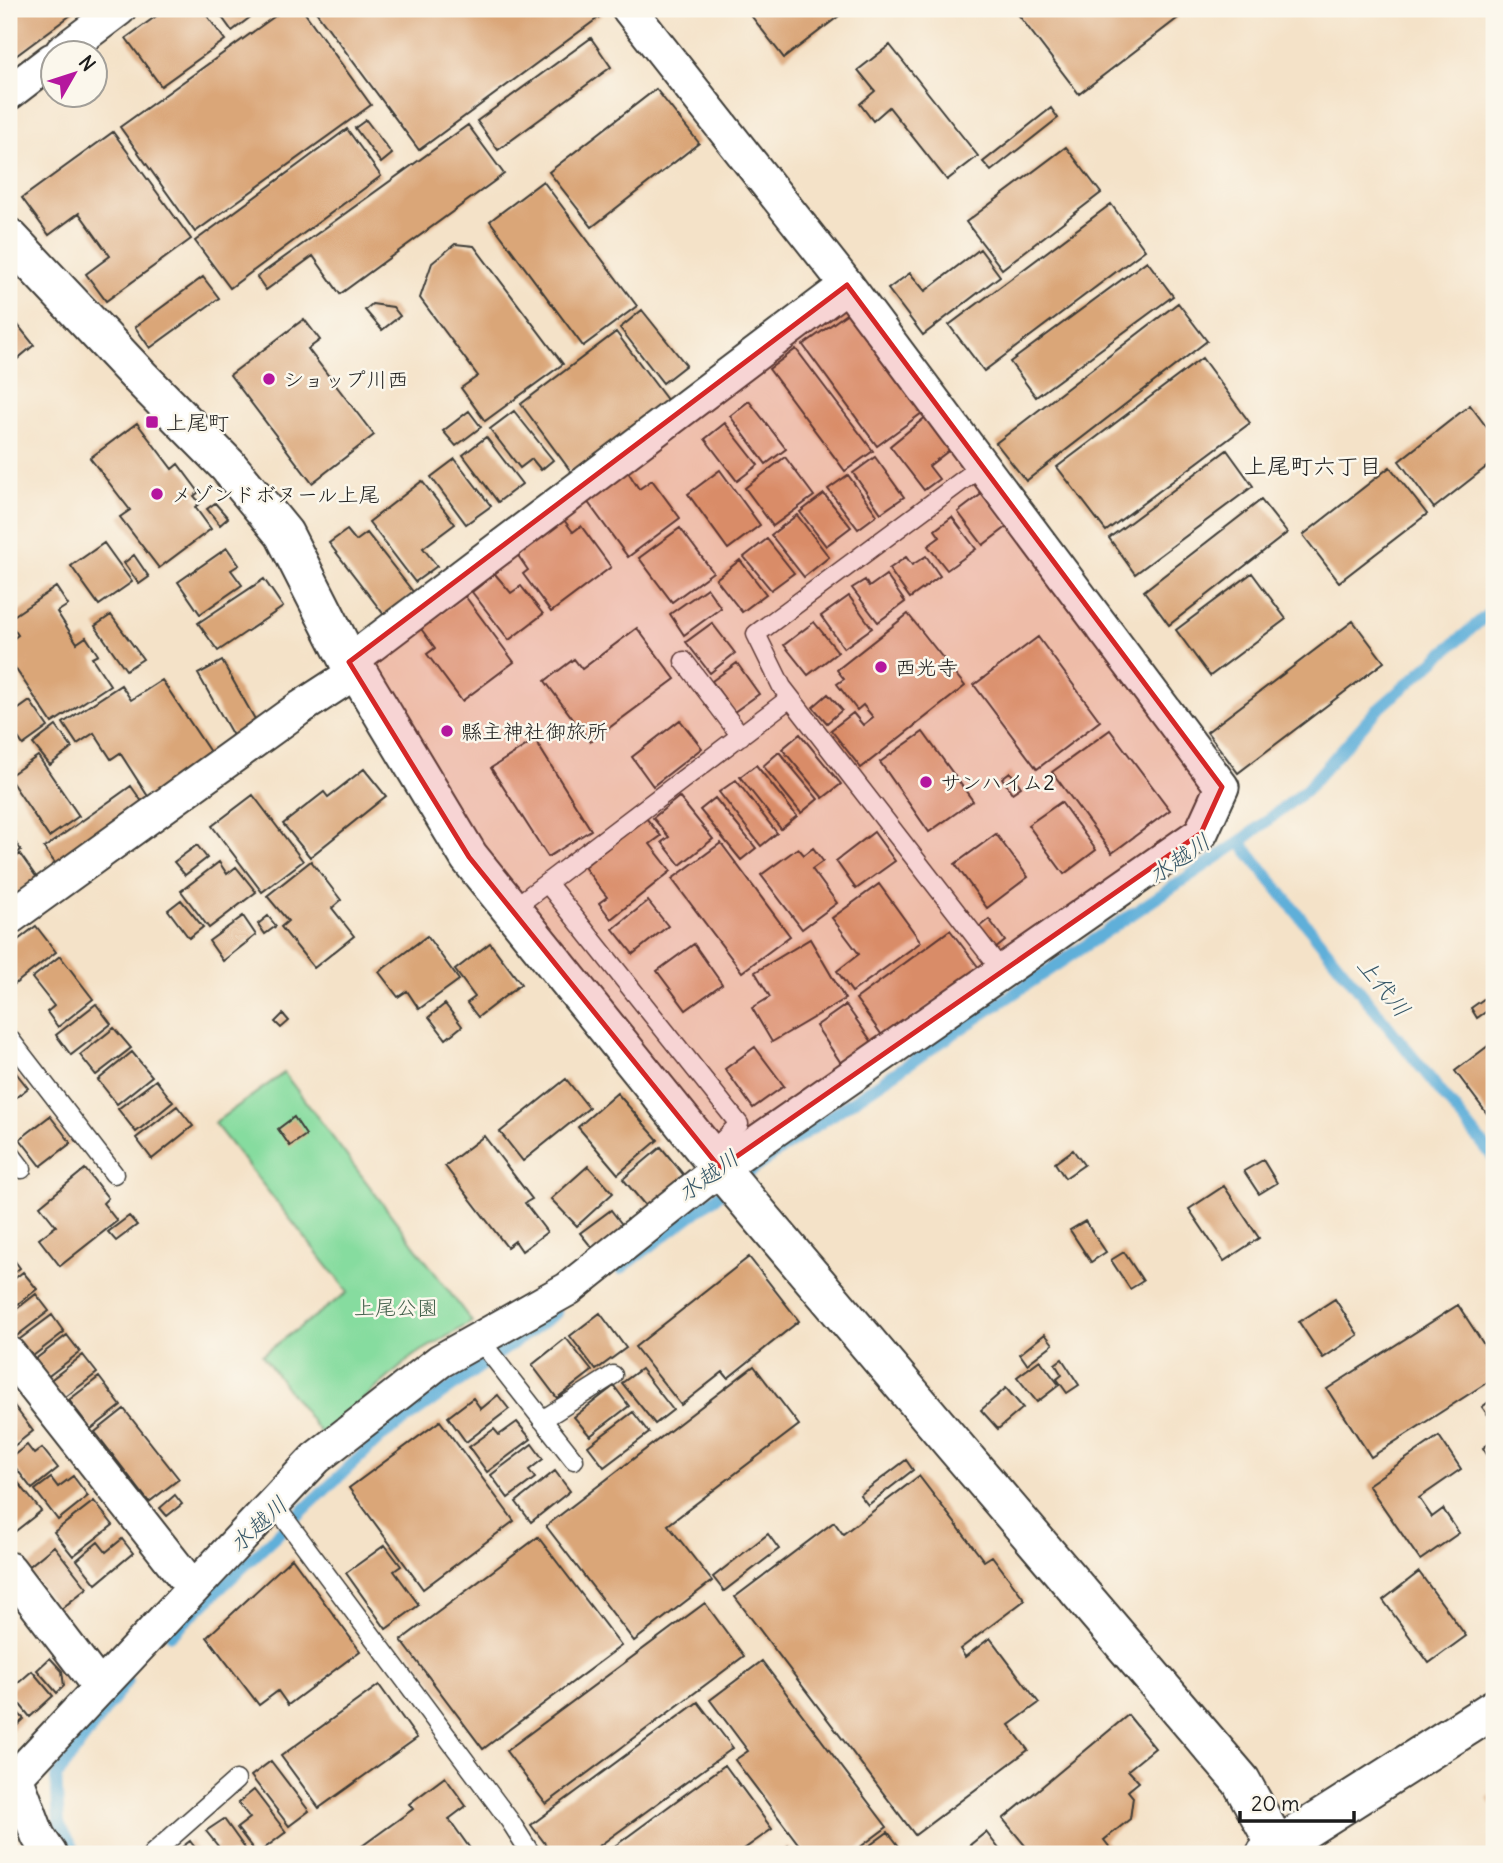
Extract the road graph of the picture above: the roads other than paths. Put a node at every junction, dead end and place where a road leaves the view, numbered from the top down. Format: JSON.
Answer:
{"nodes":[{"id":1,"x":119,"y":9,"type":"edge"},
{"id":2,"x":629,"y":9,"type":"edge"},
{"id":3,"x":81,"y":38,"type":"edge"},
{"id":4,"x":38,"y":71,"type":"edge"},
{"id":5,"x":9,"y":93,"type":"edge"},
{"id":6,"x":9,"y":238,"type":"edge"},
{"id":7,"x":847,"y":285,"type":"junction"},
{"id":8,"x":982,"y":466,"type":"junction"},
{"id":9,"x":684,"y":661,"type":"dead end"},
{"id":10,"x":353,"y":666,"type":"junction"},
{"id":11,"x":790,"y":698,"type":"junction"},
{"id":12,"x":741,"y":736,"type":"junction"},
{"id":13,"x":547,"y":883,"type":"junction"},
{"id":14,"x":511,"y":910,"type":"junction"},
{"id":15,"x":9,"y":918,"type":"edge"},
{"id":16,"x":1002,"y":971,"type":"junction"},
{"id":17,"x":9,"y":1038,"type":"edge"},
{"id":18,"x":9,"y":1152,"type":"edge"},
{"id":19,"x":22,"y":1169,"type":"dead end"},
{"id":20,"x":725,"y":1173,"type":"junction"},
{"id":21,"x":114,"y":1174,"type":"dead end"},
{"id":22,"x":483,"y":1345,"type":"junction"},
{"id":23,"x":9,"y":1354,"type":"edge"},
{"id":24,"x":613,"y":1375,"type":"dead end"},
{"id":25,"x":542,"y":1420,"type":"junction"},
{"id":26,"x":574,"y":1460,"type":"dead end"},
{"id":27,"x":279,"y":1511,"type":"junction"},
{"id":28,"x":9,"y":1569,"type":"edge"},
{"id":29,"x":193,"y":1588,"type":"junction"},
{"id":30,"x":100,"y":1688,"type":"junction"},
{"id":31,"x":1494,"y":1709,"type":"edge"},
{"id":32,"x":12,"y":1779,"type":"edge"},
{"id":33,"x":236,"y":1780,"type":"dead end"},
{"id":34,"x":1275,"y":1852,"type":"edge"},
{"id":35,"x":50,"y":1854,"type":"edge"},
{"id":36,"x":152,"y":1854,"type":"edge"},
{"id":37,"x":531,"y":1854,"type":"edge"}],
"edges":[{"from":1,"to":3,"type":"street"},
{"from":2,"to":7,"type":"street"},
{"from":4,"to":5,"type":"street"},
{"from":6,"to":10,"type":"main road"},
{"from":7,"to":8,"type":"street"},
{"from":7,"to":10,"type":"street"},
{"from":8,"to":11,"type":"lane"},
{"from":8,"to":16,"type":"street"},
{"from":9,"to":12,"type":"lane"},
{"from":10,"to":14,"type":"main road"},
{"from":10,"to":15,"type":"street"},
{"from":11,"to":12,"type":"lane"},
{"from":11,"to":16,"type":"lane"},
{"from":12,"to":13,"type":"lane"},
{"from":13,"to":14,"type":"lane"},
{"from":13,"to":20,"type":"lane"},
{"from":14,"to":20,"type":"main road"},
{"from":16,"to":20,"type":"street"},
{"from":17,"to":21,"type":"lane"},
{"from":18,"to":19,"type":"lane"},
{"from":20,"to":22,"type":"street"},
{"from":20,"to":34,"type":"main road"},
{"from":22,"to":25,"type":"lane"},
{"from":22,"to":27,"type":"street"},
{"from":23,"to":29,"type":"street"},
{"from":24,"to":25,"type":"lane"},
{"from":25,"to":26,"type":"lane"},
{"from":27,"to":29,"type":"street"},
{"from":27,"to":37,"type":"lane"},
{"from":28,"to":30,"type":"street"},
{"from":29,"to":30,"type":"street"},
{"from":30,"to":32,"type":"street"},
{"from":31,"to":34,"type":"main road"},
{"from":32,"to":35,"type":"street"},
{"from":33,"to":36,"type":"lane"}]}
